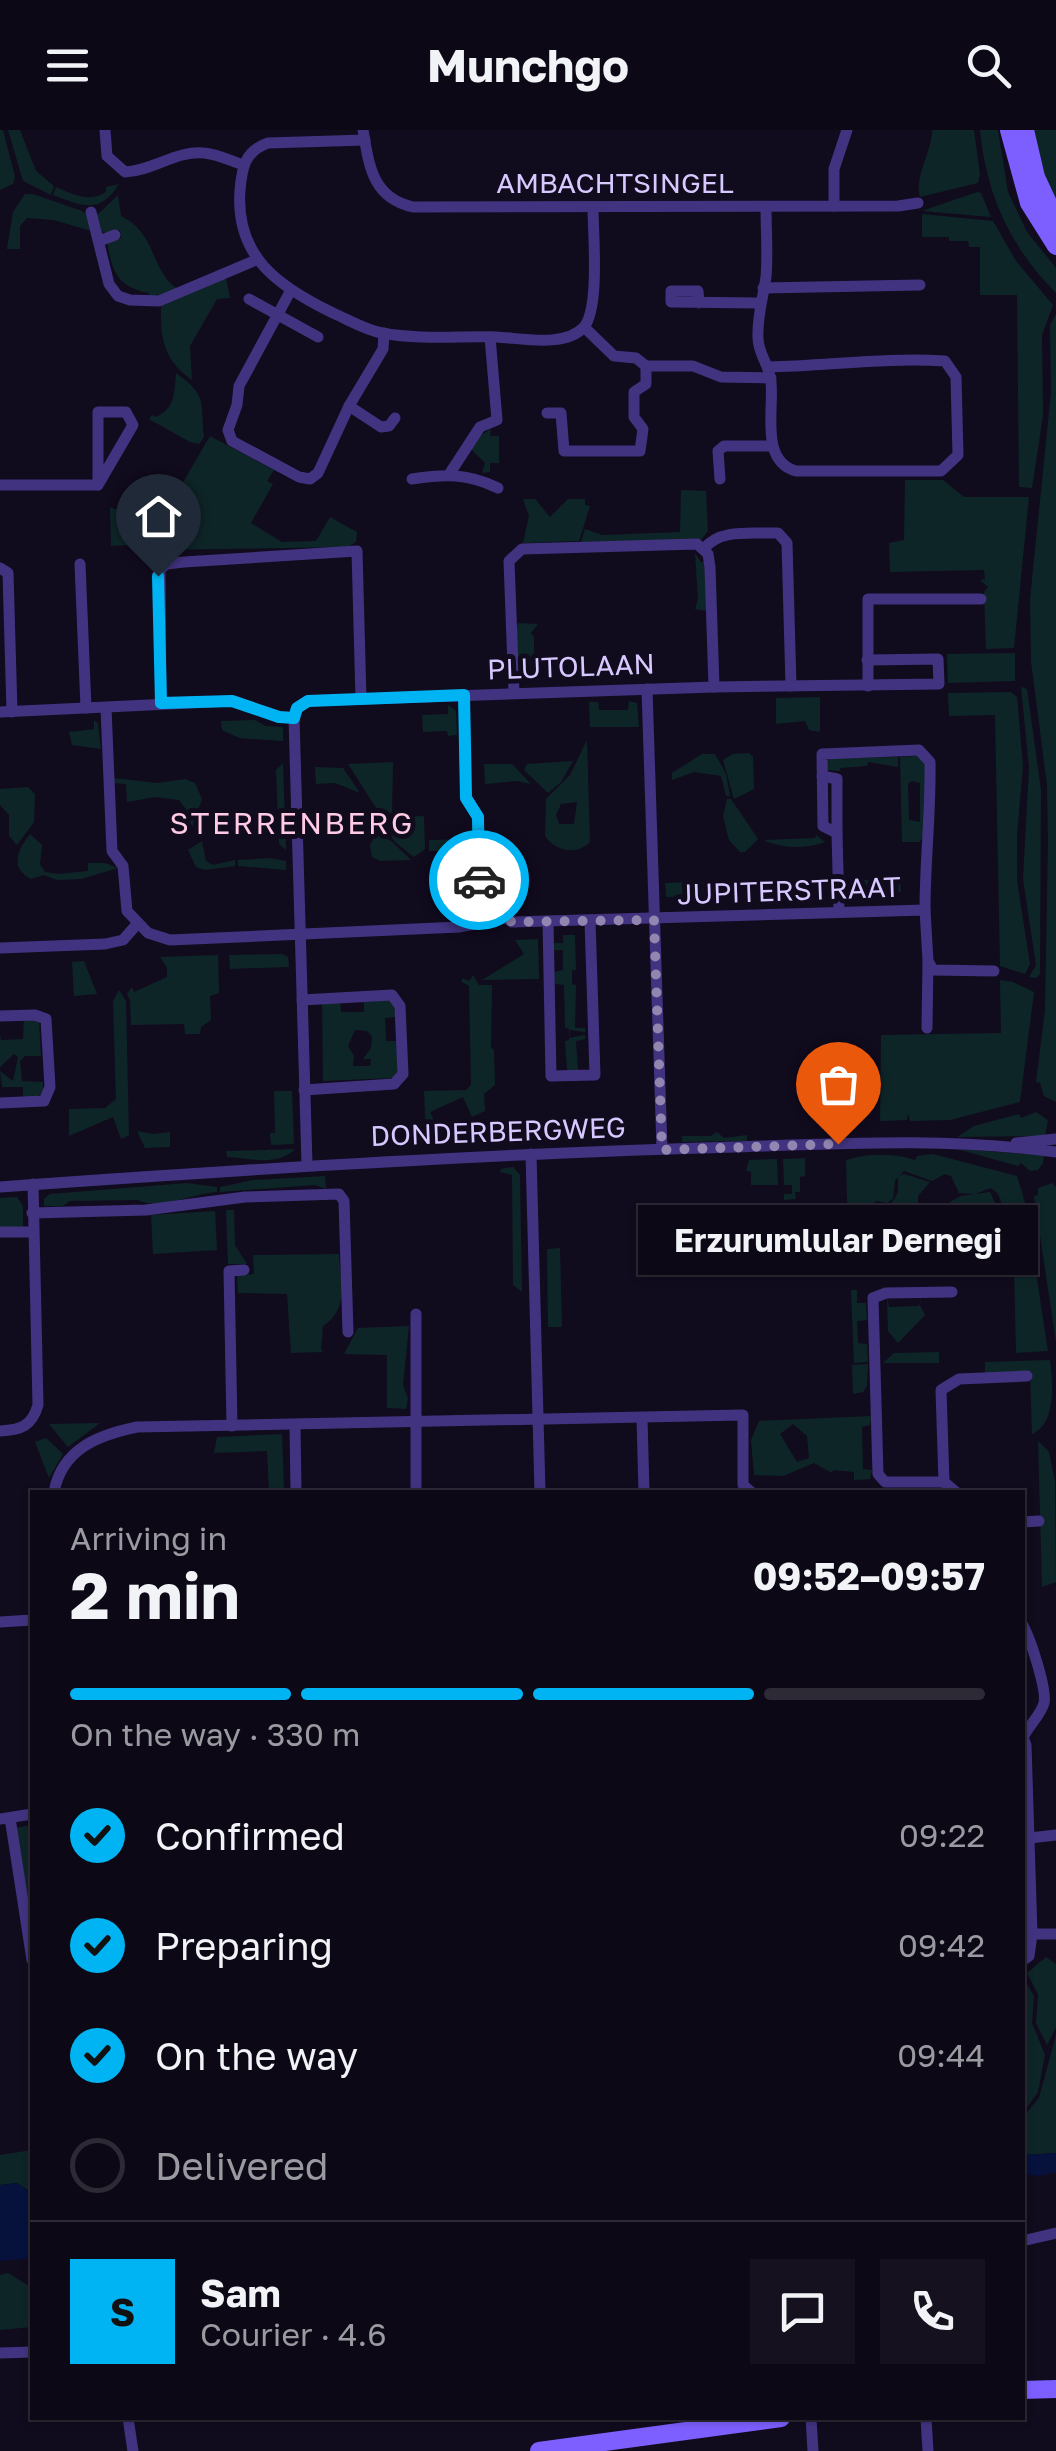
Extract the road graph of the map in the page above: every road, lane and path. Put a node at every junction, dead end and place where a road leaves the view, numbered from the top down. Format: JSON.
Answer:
{"nodes":[{"id":1,"x":105,"y":130,"type":"edge"},
{"id":2,"x":846,"y":130,"type":"edge"},
{"id":3,"x":1009,"y":130,"type":"edge"},
{"id":4,"x":1025,"y":130,"type":"edge"},
{"id":5,"x":364,"y":135,"type":"edge"},
{"id":6,"x":244,"y":165,"type":"junction"},
{"id":7,"x":918,"y":203,"type":"dead end"},
{"id":8,"x":834,"y":206,"type":"junction"},
{"id":9,"x":593,"y":207,"type":"junction"},
{"id":10,"x":766,"y":207,"type":"junction"},
{"id":11,"x":91,"y":212,"type":"dead end"},
{"id":12,"x":1056,"y":220,"type":"edge"},
{"id":13,"x":116,"y":236,"type":"dead end"},
{"id":14,"x":100,"y":240,"type":"junction"},
{"id":15,"x":1056,"y":246,"type":"edge"},
{"id":16,"x":256,"y":260,"type":"junction"},
{"id":17,"x":920,"y":285,"type":"dead end"},
{"id":18,"x":763,"y":288,"type":"junction"},
{"id":19,"x":291,"y":290,"type":"junction"},
{"id":20,"x":248,"y":300,"type":"dead end"},
{"id":21,"x":699,"y":303,"type":"dead end"},
{"id":22,"x":758,"y":303,"type":"junction"},
{"id":23,"x":276,"y":316,"type":"junction"},
{"id":24,"x":584,"y":326,"type":"junction"},
{"id":25,"x":384,"y":333,"type":"junction"},
{"id":26,"x":318,"y":337,"type":"dead end"},
{"id":27,"x":490,"y":337,"type":"junction"},
{"id":28,"x":646,"y":366,"type":"junction"},
{"id":29,"x":770,"y":373,"type":"junction"},
{"id":30,"x":349,"y":406,"type":"junction"},
{"id":31,"x":547,"y":413,"type":"dead end"},
{"id":32,"x":394,"y":418,"type":"dead end"},
{"id":33,"x":772,"y":446,"type":"junction"},
{"id":34,"x":450,"y":473,"type":"junction"},
{"id":35,"x":412,"y":479,"type":"dead end"},
{"id":36,"x":720,"y":479,"type":"dead end"},
{"id":37,"x":98,"y":484,"type":"junction"},
{"id":38,"x":0,"y":485,"type":"edge"},
{"id":39,"x":498,"y":488,"type":"dead end"},
{"id":40,"x":704,"y":549,"type":"junction"},
{"id":41,"x":80,"y":564,"type":"dead end"},
{"id":42,"x":0,"y":568,"type":"edge"},
{"id":43,"x":981,"y":599,"type":"dead end"},
{"id":44,"x":867,"y":660,"type":"junction"},
{"id":45,"x":791,"y":686,"type":"junction"},
{"id":46,"x":868,"y":686,"type":"junction"},
{"id":47,"x":714,"y":687,"type":"junction"},
{"id":48,"x":647,"y":689,"type":"junction"},
{"id":49,"x":514,"y":693,"type":"junction"},
{"id":50,"x":464,"y":695,"type":"junction"},
{"id":51,"x":361,"y":699,"type":"junction"},
{"id":52,"x":161,"y":703,"type":"junction"},
{"id":53,"x":86,"y":708,"type":"junction"},
{"id":54,"x":106,"y":708,"type":"junction"},
{"id":55,"x":6,"y":712,"type":"edge"},
{"id":56,"x":294,"y":718,"type":"junction"},
{"id":57,"x":925,"y":910,"type":"junction"},
{"id":58,"x":839,"y":911,"type":"junction"},
{"id":59,"x":498,"y":913,"type":"junction"},
{"id":60,"x":590,"y":920,"type":"junction"},
{"id":61,"x":654,"y":920,"type":"junction"},
{"id":62,"x":548,"y":921,"type":"junction"},
{"id":63,"x":138,"y":923,"type":"junction"},
{"id":64,"x":300,"y":933,"type":"junction"},
{"id":65,"x":0,"y":948,"type":"edge"},
{"id":66,"x":928,"y":961,"type":"junction"},
{"id":67,"x":994,"y":970,"type":"dead end"},
{"id":68,"x":302,"y":1000,"type":"junction"},
{"id":69,"x":0,"y":1016,"type":"edge"},
{"id":70,"x":926,"y":1028,"type":"dead end"},
{"id":71,"x":304,"y":1090,"type":"junction"},
{"id":72,"x":0,"y":1103,"type":"edge"},
{"id":73,"x":1056,"y":1139,"type":"edge"},
{"id":74,"x":1000,"y":1145,"type":"junction"},
{"id":75,"x":662,"y":1150,"type":"junction"},
{"id":76,"x":1056,"y":1152,"type":"edge"},
{"id":77,"x":531,"y":1154,"type":"junction"},
{"id":78,"x":307,"y":1164,"type":"junction"},
{"id":79,"x":33,"y":1184,"type":"junction"},
{"id":80,"x":0,"y":1187,"type":"edge"},
{"id":81,"x":32,"y":1212,"type":"junction"},
{"id":82,"x":0,"y":1232,"type":"edge"},
{"id":83,"x":34,"y":1232,"type":"junction"},
{"id":84,"x":244,"y":1270,"type":"dead end"},
{"id":85,"x":952,"y":1292,"type":"dead end"},
{"id":86,"x":416,"y":1314,"type":"dead end"},
{"id":87,"x":348,"y":1332,"type":"dead end"},
{"id":88,"x":1027,"y":1376,"type":"dead end"},
{"id":89,"x":642,"y":1418,"type":"junction"},
{"id":90,"x":538,"y":1420,"type":"junction"},
{"id":91,"x":416,"y":1422,"type":"junction"},
{"id":92,"x":295,"y":1425,"type":"junction"},
{"id":93,"x":232,"y":1426,"type":"junction"},
{"id":94,"x":0,"y":1430,"type":"edge"},
{"id":95,"x":944,"y":1482,"type":"junction"},
{"id":96,"x":55,"y":1490,"type":"edge"},
{"id":97,"x":296,"y":1490,"type":"edge"},
{"id":98,"x":416,"y":1490,"type":"edge"},
{"id":99,"x":540,"y":1490,"type":"edge"},
{"id":100,"x":644,"y":1490,"type":"edge"},
{"id":101,"x":748,"y":1490,"type":"edge"},
{"id":102,"x":954,"y":1490,"type":"edge"},
{"id":103,"x":1039,"y":1521,"type":"dead end"},
{"id":104,"x":1025,"y":1522,"type":"edge"},
{"id":105,"x":30,"y":1620,"type":"edge"},
{"id":106,"x":0,"y":1622,"type":"edge"},
{"id":107,"x":1025,"y":1628,"type":"edge"},
{"id":108,"x":1025,"y":1734,"type":"edge"},
{"id":109,"x":1025,"y":1743,"type":"edge"},
{"id":110,"x":30,"y":1814,"type":"edge"},
{"id":111,"x":5,"y":1819,"type":"edge"},
{"id":112,"x":1056,"y":1836,"type":"edge"},
{"id":113,"x":1030,"y":1838,"type":"junction"},
{"id":114,"x":1032,"y":1934,"type":"junction"},
{"id":115,"x":1056,"y":1934,"type":"edge"},
{"id":116,"x":30,"y":1950,"type":"edge"},
{"id":117,"x":1025,"y":1959,"type":"edge"},
{"id":118,"x":1056,"y":2233,"type":"edge"},
{"id":119,"x":1025,"y":2241,"type":"edge"},
{"id":120,"x":30,"y":2352,"type":"edge"},
{"id":121,"x":0,"y":2353,"type":"edge"},
{"id":122,"x":1056,"y":2389,"type":"edge"},
{"id":123,"x":1025,"y":2390,"type":"edge"},
{"id":124,"x":128,"y":2420,"type":"edge"},
{"id":125,"x":769,"y":2420,"type":"edge"},
{"id":126,"x":811,"y":2420,"type":"edge"},
{"id":127,"x":926,"y":2420,"type":"edge"},
{"id":128,"x":608,"y":2446,"type":"edge"},
{"id":129,"x":133,"y":2451,"type":"edge"},
{"id":130,"x":539,"y":2451,"type":"edge"},
{"id":131,"x":812,"y":2451,"type":"edge"},
{"id":132,"x":928,"y":2451,"type":"edge"}],
"edges":[{"from":1,"to":6,"type":"street"},
{"from":2,"to":8,"type":"street"},
{"from":3,"to":15,"type":"street"},
{"from":4,"to":12,"type":"street"},
{"from":5,"to":6,"type":"street"},
{"from":5,"to":9,"type":"street","name":"AMBACHTSINGEL"},
{"from":6,"to":16,"type":"street"},
{"from":7,"to":8,"type":"street","name":"AMBACHTSINGEL"},
{"from":8,"to":10,"type":"street","name":"AMBACHTSINGEL"},
{"from":9,"to":10,"type":"street","name":"AMBACHTSINGEL"},
{"from":9,"to":24,"type":"street"},
{"from":10,"to":18,"type":"street"},
{"from":11,"to":14,"type":"street"},
{"from":13,"to":14,"type":"street"},
{"from":14,"to":16,"type":"street"},
{"from":16,"to":19,"type":"street"},
{"from":17,"to":18,"type":"street"},
{"from":18,"to":22,"type":"street"},
{"from":19,"to":23,"type":"street"},
{"from":19,"to":25,"type":"street"},
{"from":20,"to":23,"type":"street"},
{"from":21,"to":22,"type":"street"},
{"from":22,"to":29,"type":"street"},
{"from":23,"to":26,"type":"street"},
{"from":23,"to":30,"type":"street"},
{"from":24,"to":27,"type":"street"},
{"from":24,"to":28,"type":"street"},
{"from":25,"to":27,"type":"street"},
{"from":25,"to":30,"type":"street"},
{"from":27,"to":34,"type":"street"},
{"from":28,"to":29,"type":"street"},
{"from":28,"to":31,"type":"street"},
{"from":29,"to":33,"type":"street"},
{"from":29,"to":33,"type":"street"},
{"from":30,"to":32,"type":"street"},
{"from":33,"to":36,"type":"street"},
{"from":34,"to":35,"type":"street"},
{"from":34,"to":39,"type":"street"},
{"from":37,"to":37,"type":"street"},
{"from":37,"to":38,"type":"street"},
{"from":40,"to":45,"type":"street"},
{"from":40,"to":47,"type":"street"},
{"from":40,"to":49,"type":"street"},
{"from":41,"to":53,"type":"street"},
{"from":42,"to":55,"type":"street"},
{"from":43,"to":44,"type":"street"},
{"from":44,"to":46,"type":"street"},
{"from":44,"to":46,"type":"street","name":"PLUTOLAAN"},
{"from":45,"to":46,"type":"street","name":"PLUTOLAAN"},
{"from":45,"to":47,"type":"street","name":"PLUTOLAAN"},
{"from":47,"to":48,"type":"street","name":"PLUTOLAAN"},
{"from":48,"to":49,"type":"street","name":"PLUTOLAAN"},
{"from":48,"to":61,"type":"street"},
{"from":49,"to":50,"type":"street","name":"PLUTOLAAN"},
{"from":50,"to":51,"type":"street","name":"PLUTOLAAN"},
{"from":50,"to":59,"type":"street"},
{"from":51,"to":52,"type":"street"},
{"from":51,"to":56,"type":"street","name":"PLUTOLAAN"},
{"from":52,"to":54,"type":"street"},
{"from":52,"to":56,"type":"street"},
{"from":53,"to":54,"type":"street"},
{"from":53,"to":55,"type":"street"},
{"from":54,"to":63,"type":"street"},
{"from":56,"to":64,"type":"street"},
{"from":57,"to":58,"type":"street","name":"JUPITERSTRAAT"},
{"from":57,"to":58,"type":"street","name":"JUPITERSTRAAT"},
{"from":57,"to":66,"type":"street","name":"JUPITERSTRAAT"},
{"from":58,"to":61,"type":"street","name":"JUPITERSTRAAT"},
{"from":59,"to":62,"type":"street","name":"JUPITERSTRAAT"},
{"from":59,"to":64,"type":"street"},
{"from":60,"to":61,"type":"street","name":"JUPITERSTRAAT"},
{"from":60,"to":62,"type":"street","name":"JUPITERSTRAAT"},
{"from":60,"to":62,"type":"street"},
{"from":61,"to":75,"type":"street"},
{"from":63,"to":64,"type":"street"},
{"from":63,"to":65,"type":"street"},
{"from":64,"to":68,"type":"street"},
{"from":66,"to":67,"type":"street"},
{"from":66,"to":70,"type":"street","name":"JUPITERSTRAAT"},
{"from":68,"to":71,"type":"street"},
{"from":68,"to":71,"type":"street"},
{"from":69,"to":72,"type":"street"},
{"from":71,"to":78,"type":"street"},
{"from":73,"to":74,"type":"street","name":"DONDERBERGWEG"},
{"from":74,"to":75,"type":"street","name":"DONDERBERGWEG"},
{"from":74,"to":76,"type":"street","name":"DONDERBERGWEG"},
{"from":75,"to":77,"type":"street","name":"DONDERBERGWEG"},
{"from":77,"to":78,"type":"street","name":"DONDERBERGWEG"},
{"from":77,"to":90,"type":"street"},
{"from":78,"to":79,"type":"street","name":"DONDERBERGWEG"},
{"from":79,"to":80,"type":"street","name":"DONDERBERGWEG"},
{"from":79,"to":81,"type":"street"},
{"from":81,"to":83,"type":"street"},
{"from":81,"to":87,"type":"street"},
{"from":82,"to":83,"type":"street"},
{"from":83,"to":94,"type":"street"},
{"from":84,"to":93,"type":"street"},
{"from":85,"to":95,"type":"street"},
{"from":86,"to":91,"type":"street"},
{"from":88,"to":95,"type":"street"},
{"from":89,"to":90,"type":"street"},
{"from":89,"to":100,"type":"street"},
{"from":89,"to":101,"type":"street"},
{"from":90,"to":91,"type":"street"},
{"from":90,"to":99,"type":"street"},
{"from":91,"to":92,"type":"street"},
{"from":91,"to":98,"type":"street"},
{"from":92,"to":93,"type":"street"},
{"from":92,"to":97,"type":"street"},
{"from":93,"to":96,"type":"street"},
{"from":95,"to":102,"type":"street"},
{"from":103,"to":104,"type":"street"},
{"from":105,"to":106,"type":"street"},
{"from":107,"to":108,"type":"street"},
{"from":109,"to":113,"type":"street"},
{"from":110,"to":111,"type":"street"},
{"from":111,"to":116,"type":"street"},
{"from":112,"to":113,"type":"street"},
{"from":113,"to":114,"type":"street"},
{"from":114,"to":115,"type":"street"},
{"from":114,"to":117,"type":"street"},
{"from":118,"to":119,"type":"street"},
{"from":120,"to":121,"type":"street"},
{"from":122,"to":123,"type":"street"},
{"from":124,"to":129,"type":"street"},
{"from":125,"to":128,"type":"street"},
{"from":126,"to":131,"type":"street"},
{"from":127,"to":132,"type":"street"},
{"from":128,"to":130,"type":"street"}]}
